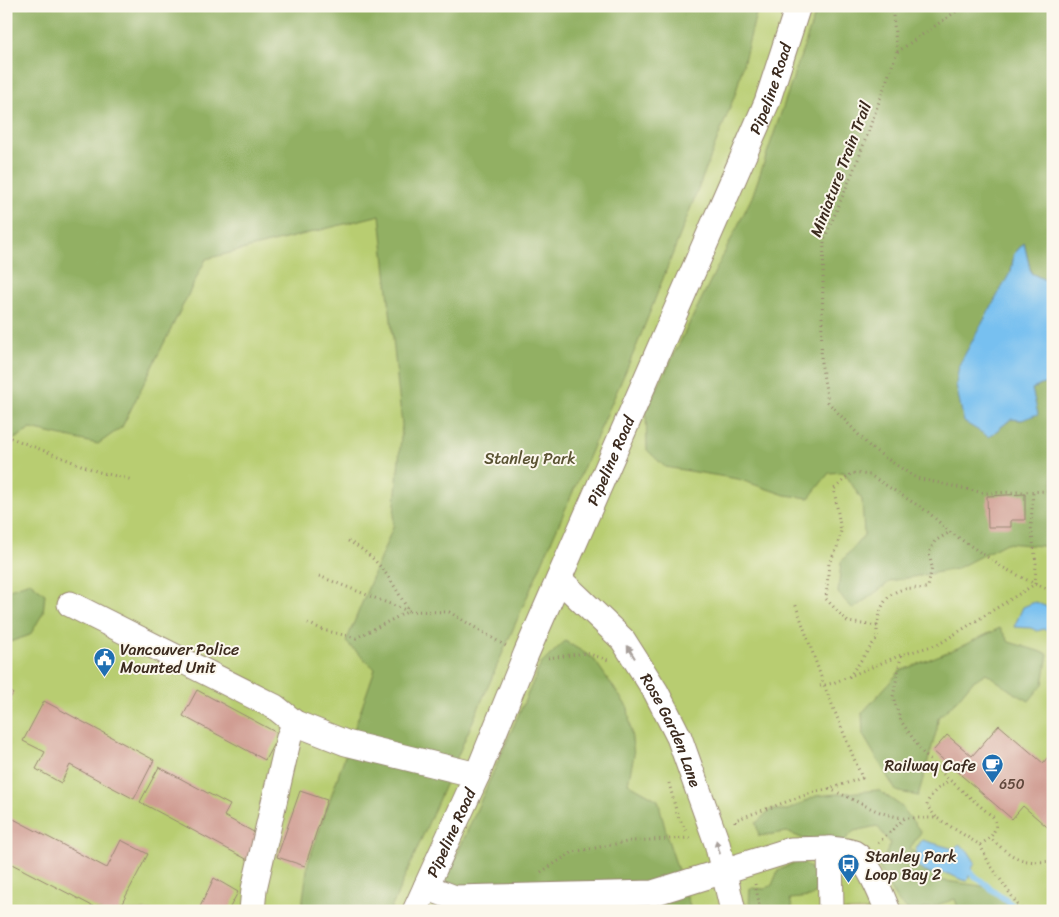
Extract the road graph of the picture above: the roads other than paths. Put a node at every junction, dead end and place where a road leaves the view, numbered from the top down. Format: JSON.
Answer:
{"nodes":[{"id":1,"x":798,"y":6,"type":"edge"},
{"id":2,"x":559,"y":579,"type":"junction"},
{"id":3,"x":70,"y":604,"type":"dead end"},
{"id":4,"x":295,"y":723,"type":"junction"},
{"id":5,"x":477,"y":775,"type":"junction"},
{"id":6,"x":830,"y":849,"type":"junction"},
{"id":7,"x":724,"y":871,"type":"junction"},
{"id":8,"x":426,"y":887,"type":"junction"},
{"id":9,"x":252,"y":911,"type":"edge"},
{"id":10,"x":416,"y":911,"type":"edge"},
{"id":11,"x":733,"y":911,"type":"edge"},
{"id":12,"x":830,"y":911,"type":"edge"},
{"id":13,"x":888,"y":911,"type":"edge"}],
"edges":[{"from":1,"to":2,"type":"street","name":"Pipeline Road"},
{"from":2,"to":5,"type":"street","name":"Pipeline Road"},
{"from":7,"to":2,"type":"street","name":"Rose Garden Lane","one_way":true},
{"from":3,"to":4,"type":"street"},
{"from":4,"to":5,"type":"street"},
{"from":4,"to":9,"type":"street"},
{"from":5,"to":8,"type":"street","name":"Pipeline Road"},
{"from":6,"to":7,"type":"street"},
{"from":6,"to":12,"type":"street"},
{"from":6,"to":13,"type":"street"},
{"from":7,"to":8,"type":"street"},
{"from":7,"to":11,"type":"street","name":"Rose Garden Lane"},
{"from":8,"to":10,"type":"street","name":"Pipeline Road"}]}
